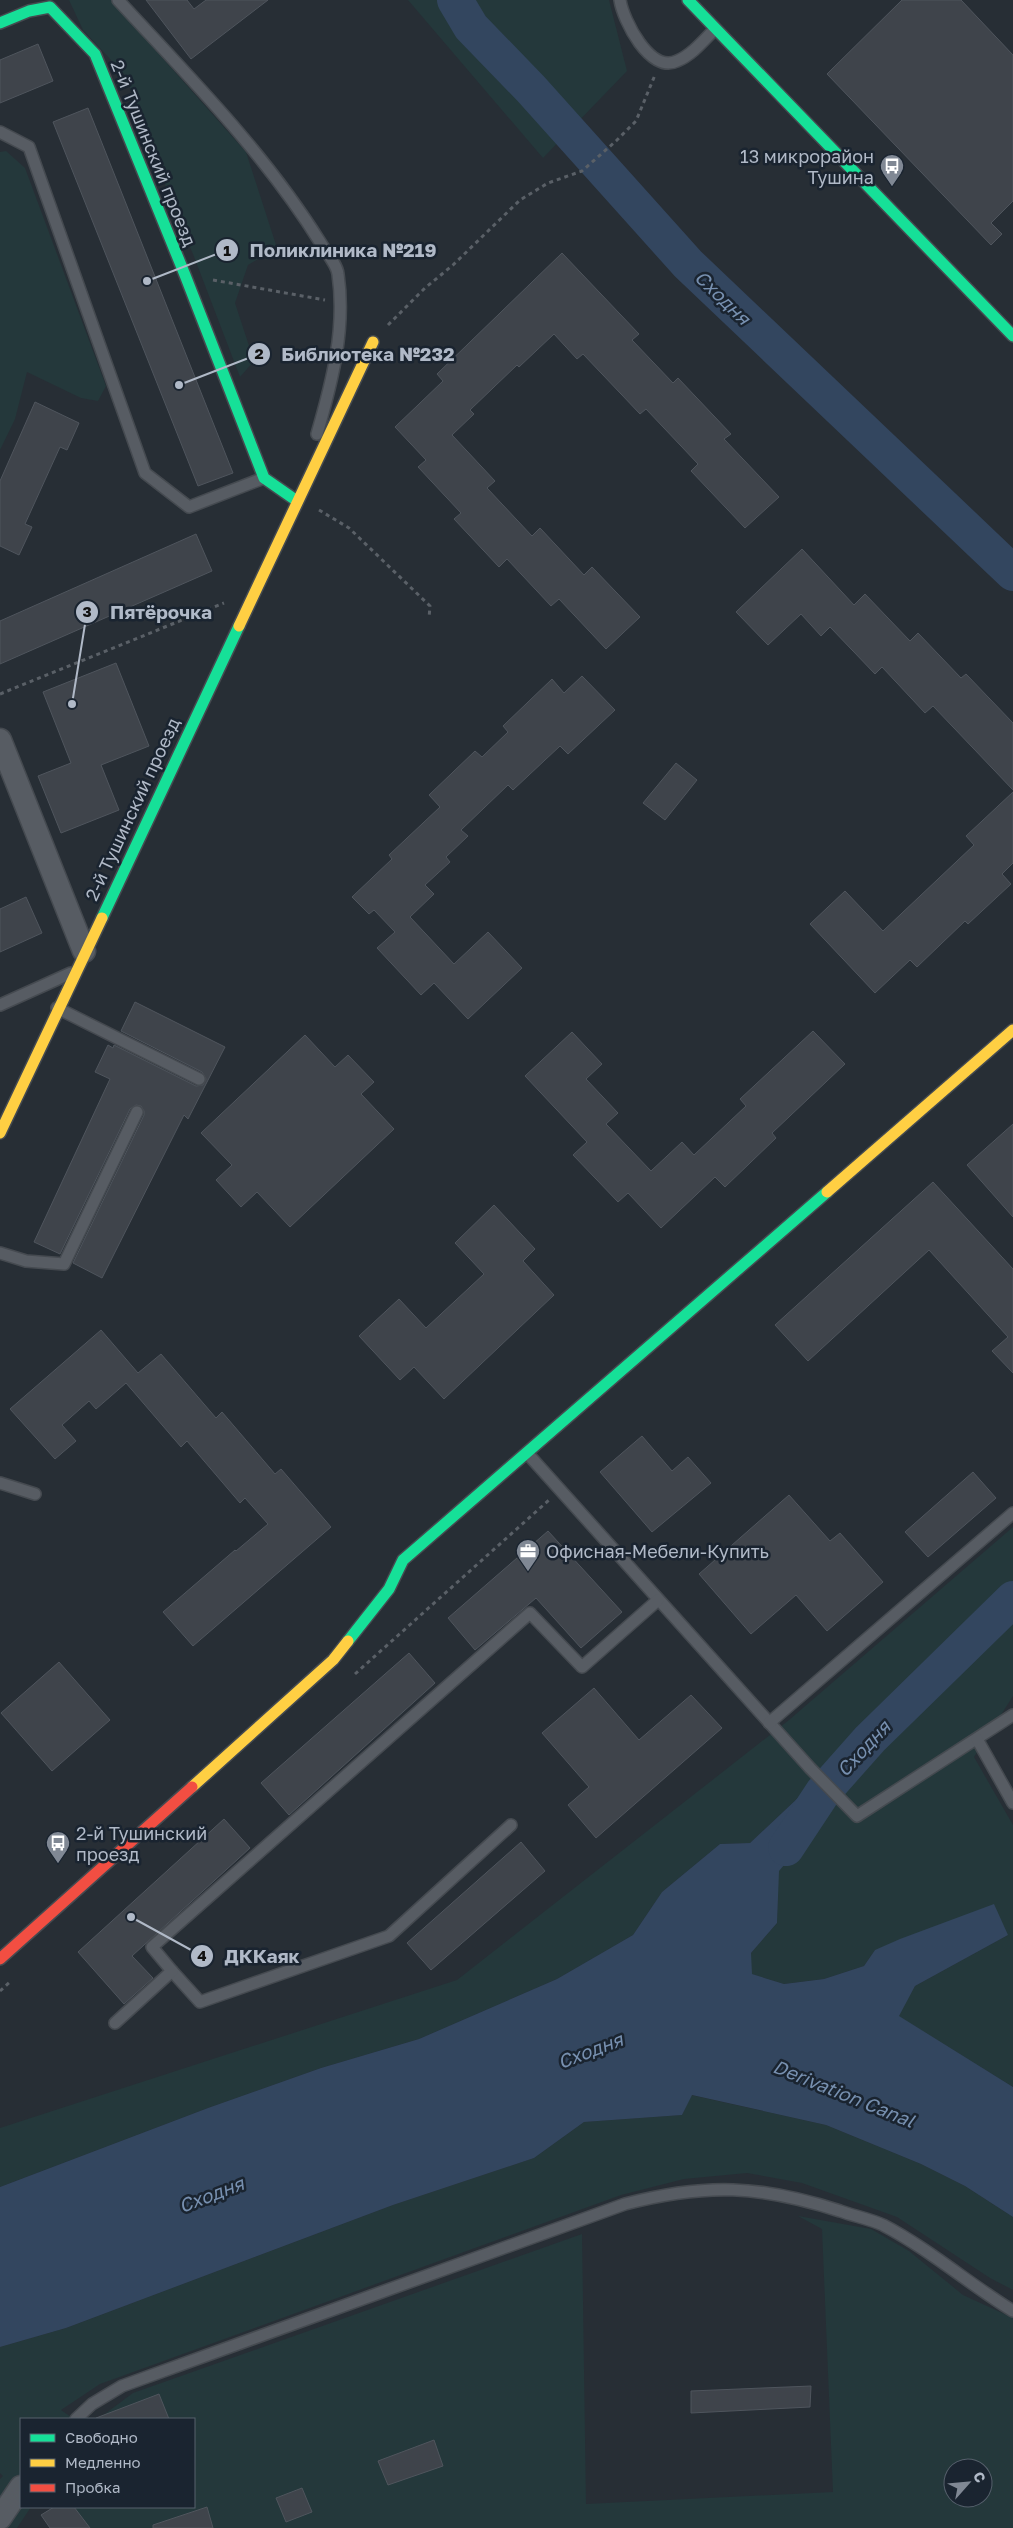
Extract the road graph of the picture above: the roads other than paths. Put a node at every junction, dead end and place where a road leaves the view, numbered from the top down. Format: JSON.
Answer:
{"nodes":[{"id":1,"x":118,"y":0,"type":"edge"},
{"id":2,"x":620,"y":0,"type":"edge"},
{"id":3,"x":688,"y":0,"type":"edge"},
{"id":4,"x":0,"y":23,"type":"edge"},
{"id":5,"x":715,"y":29,"type":"junction"},
{"id":6,"x":0,"y":132,"type":"edge"},
{"id":7,"x":1013,"y":336,"type":"edge"},
{"id":8,"x":373,"y":342,"type":"road end"},
{"id":9,"x":264,"y":478,"type":"junction"},
{"id":10,"x":297,"y":501,"type":"junction"},
{"id":11,"x":0,"y":740,"type":"edge"},
{"id":12,"x":7,"y":777,"type":"edge"},
{"id":13,"x":84,"y":951,"type":"junction"},
{"id":14,"x":74,"y":971,"type":"junction"},
{"id":15,"x":0,"y":1005,"type":"edge"},
{"id":16,"x":58,"y":1008,"type":"junction"},
{"id":17,"x":1013,"y":1030,"type":"edge"},
{"id":18,"x":199,"y":1079,"type":"dead end"},
{"id":19,"x":137,"y":1112,"type":"dead end"},
{"id":20,"x":0,"y":1133,"type":"edge"},
{"id":21,"x":0,"y":1253,"type":"edge"},
{"id":22,"x":527,"y":1453,"type":"junction"},
{"id":23,"x":0,"y":1483,"type":"edge"},
{"id":24,"x":34,"y":1494,"type":"dead end"},
{"id":25,"x":1013,"y":1513,"type":"edge"},
{"id":26,"x":658,"y":1600,"type":"junction"},
{"id":27,"x":1013,"y":1715,"type":"edge"},
{"id":28,"x":769,"y":1723,"type":"junction"},
{"id":29,"x":976,"y":1739,"type":"junction"},
{"id":30,"x":1013,"y":1804,"type":"edge"},
{"id":31,"x":511,"y":1825,"type":"dead end"},
{"id":32,"x":0,"y":1959,"type":"edge"},
{"id":33,"x":172,"y":1971,"type":"junction"},
{"id":34,"x":115,"y":2023,"type":"dead end"},
{"id":35,"x":1013,"y":2311,"type":"edge"},
{"id":36,"x":77,"y":2418,"type":"edge"}],
"edges":[{"from":1,"to":10,"type":"lane"},
{"from":2,"to":5,"type":"lane"},
{"from":3,"to":5,"type":"street"},
{"from":4,"to":9,"type":"street","name":"2-й Тушинский проезд"},
{"from":5,"to":7,"type":"street"},
{"from":6,"to":9,"type":"lane"},
{"from":8,"to":10,"type":"street","name":"2-й Тушинский проезд"},
{"from":9,"to":10,"type":"street"},
{"from":10,"to":13,"type":"street","name":"2-й Тушинский проезд"},
{"from":11,"to":12,"type":"street"},
{"from":12,"to":13,"type":"street"},
{"from":13,"to":14,"type":"street","name":"2-й Тушинский проезд"},
{"from":14,"to":15,"type":"lane"},
{"from":14,"to":16,"type":"street","name":"2-й Тушинский проезд"},
{"from":16,"to":18,"type":"lane"},
{"from":16,"to":20,"type":"street","name":"2-й Тушинский проезд"},
{"from":17,"to":22,"type":"street"},
{"from":19,"to":21,"type":"lane"},
{"from":22,"to":26,"type":"lane"},
{"from":22,"to":32,"type":"street"},
{"from":23,"to":24,"type":"lane"},
{"from":25,"to":28,"type":"lane"},
{"from":26,"to":28,"type":"lane"},
{"from":26,"to":33,"type":"lane"},
{"from":27,"to":29,"type":"lane"},
{"from":28,"to":29,"type":"lane"},
{"from":29,"to":30,"type":"lane"},
{"from":31,"to":33,"type":"lane"},
{"from":33,"to":34,"type":"lane"},
{"from":35,"to":36,"type":"lane"}]}
